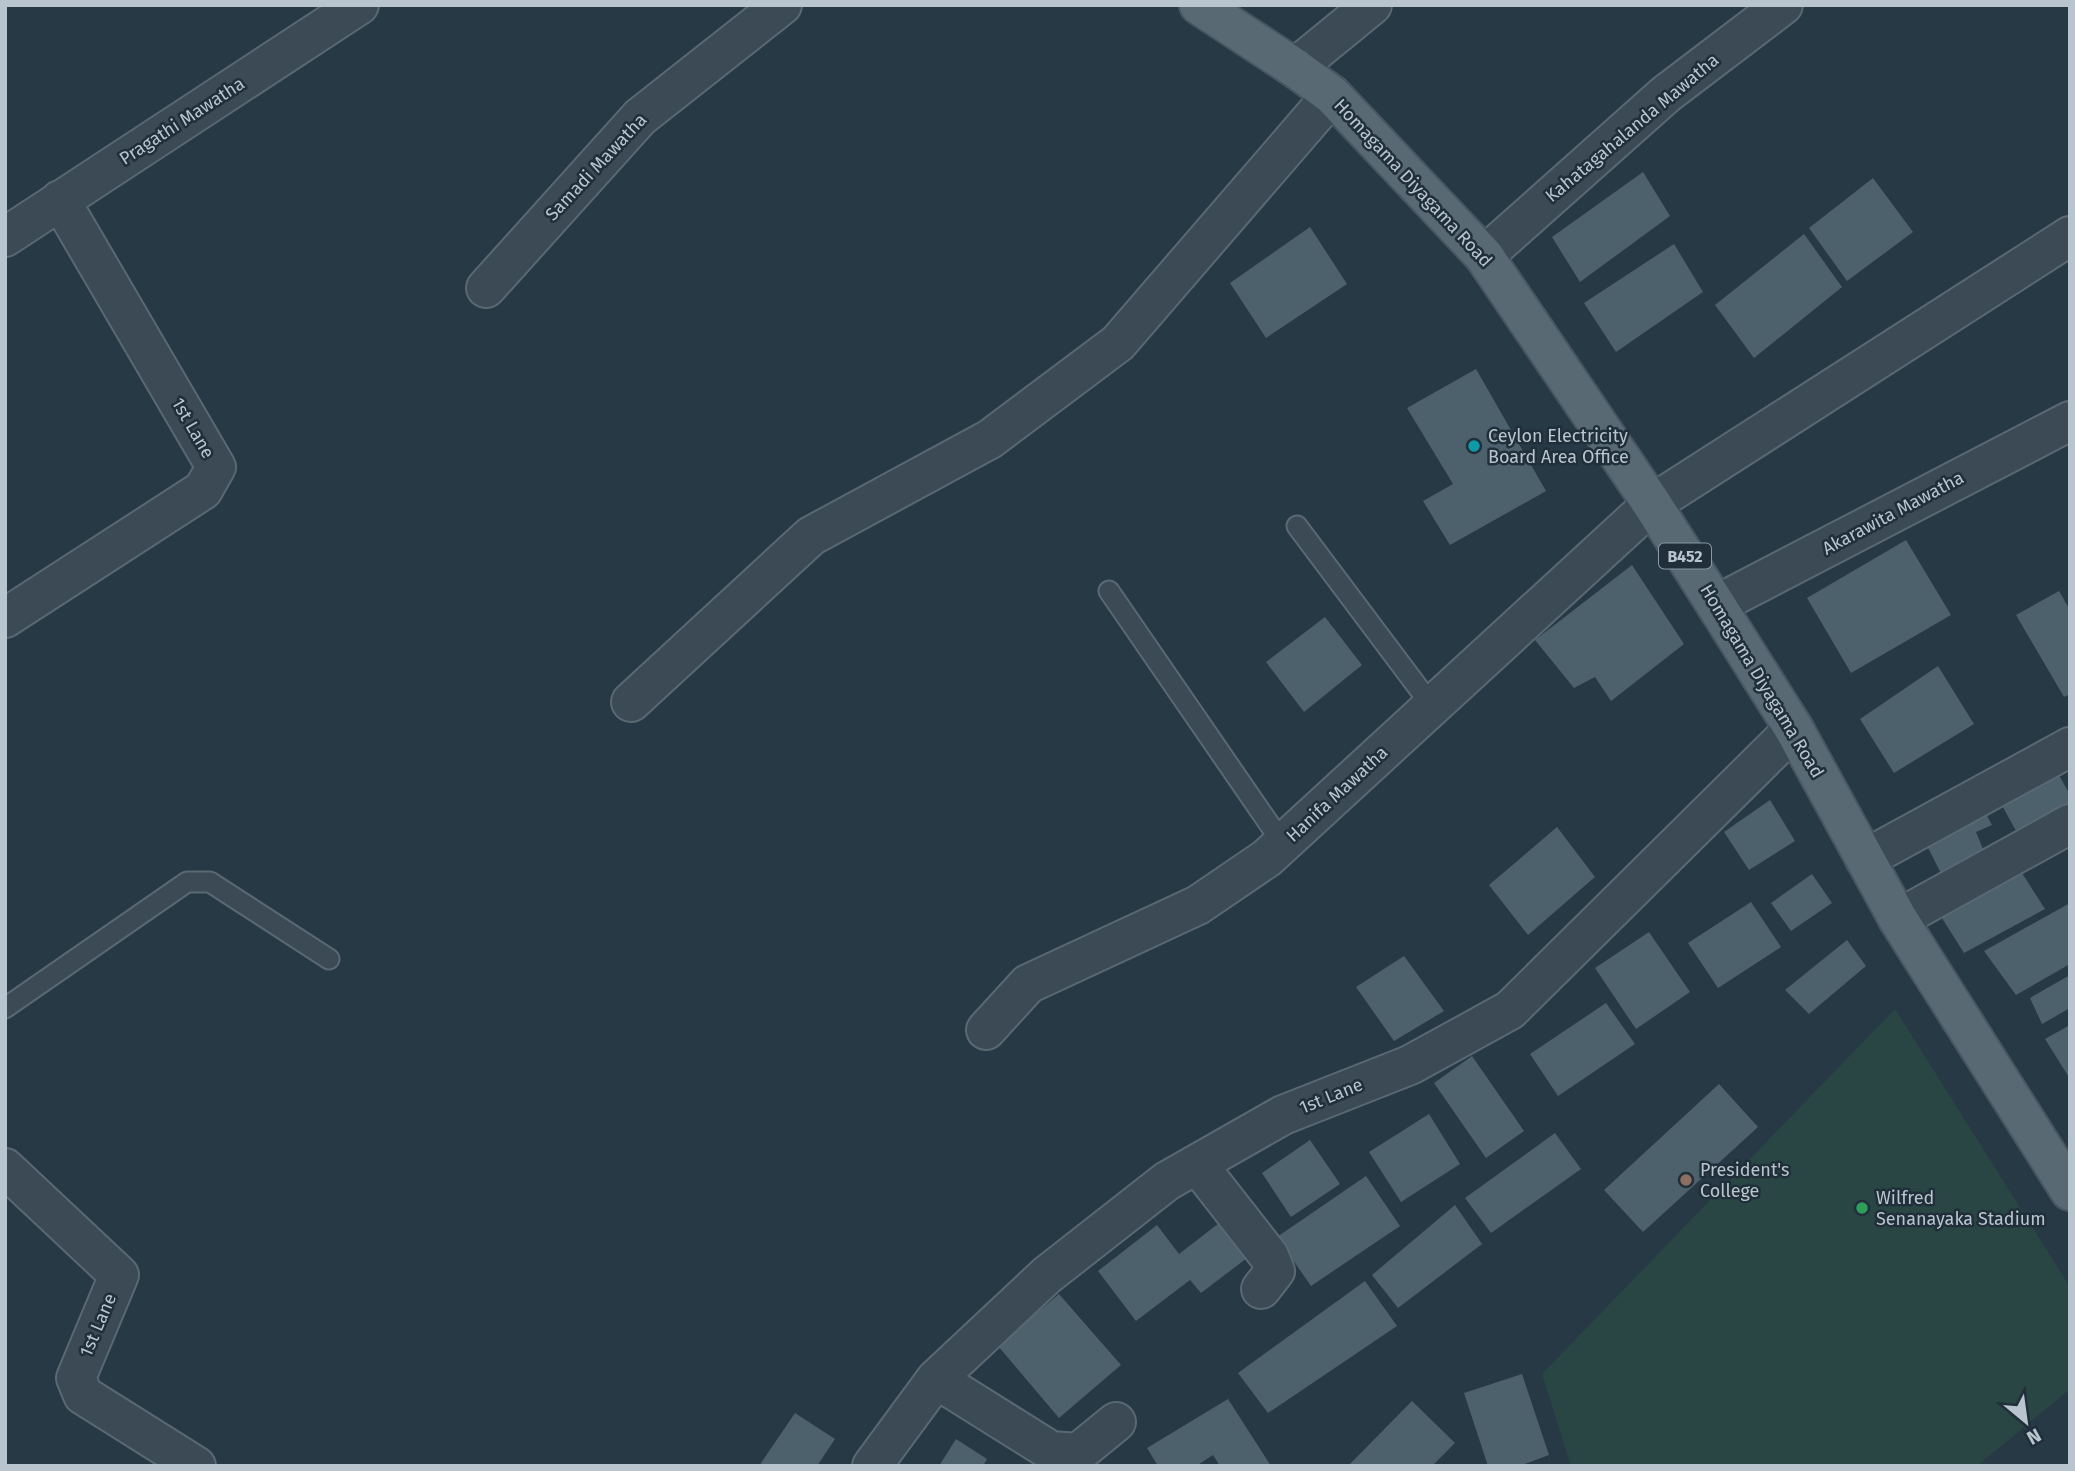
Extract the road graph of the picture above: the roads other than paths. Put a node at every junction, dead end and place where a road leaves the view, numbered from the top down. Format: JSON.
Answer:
{"nodes":[{"id":1,"x":359,"y":5,"type":"edge"},
{"id":2,"x":782,"y":5,"type":"edge"},
{"id":3,"x":1199,"y":5,"type":"edge"},
{"id":4,"x":1372,"y":5,"type":"edge"},
{"id":5,"x":1783,"y":5,"type":"edge"},
{"id":6,"x":1295,"y":68,"type":"junction"},
{"id":7,"x":1332,"y":95,"type":"junction"},
{"id":8,"x":60,"y":200,"type":"junction"},
{"id":9,"x":2070,"y":236,"type":"edge"},
{"id":10,"x":5,"y":237,"type":"edge"},
{"id":11,"x":1484,"y":256,"type":"junction"},
{"id":12,"x":486,"y":288,"type":"dead end"},
{"id":13,"x":2070,"y":421,"type":"edge"},
{"id":14,"x":1652,"y":504,"type":"junction"},
{"id":15,"x":1297,"y":526,"type":"dead end"},
{"id":16,"x":1109,"y":591,"type":"dead end"},
{"id":17,"x":1716,"y":605,"type":"junction"},
{"id":18,"x":5,"y":618,"type":"edge"},
{"id":19,"x":631,"y":702,"type":"dead end"},
{"id":20,"x":1432,"y":706,"type":"junction"},
{"id":21,"x":1794,"y":729,"type":"junction"},
{"id":22,"x":2070,"y":747,"type":"edge"},
{"id":23,"x":2070,"y":824,"type":"edge"},
{"id":24,"x":1283,"y":844,"type":"junction"},
{"id":25,"x":1866,"y":859,"type":"junction"},
{"id":26,"x":1898,"y":919,"type":"junction"},
{"id":27,"x":329,"y":959,"type":"dead end"},
{"id":28,"x":5,"y":1008,"type":"edge"},
{"id":29,"x":986,"y":1030,"type":"dead end"},
{"id":30,"x":1197,"y":1164,"type":"junction"},
{"id":31,"x":5,"y":1168,"type":"edge"},
{"id":32,"x":2070,"y":1191,"type":"edge"},
{"id":33,"x":1261,"y":1289,"type":"dead end"},
{"id":34,"x":936,"y":1379,"type":"junction"},
{"id":35,"x":1116,"y":1422,"type":"dead end"},
{"id":36,"x":196,"y":1466,"type":"edge"},
{"id":37,"x":872,"y":1466,"type":"edge"}],
"edges":[{"from":1,"to":8,"type":"street","name":"Pragathi Mawatha"},
{"from":2,"to":12,"type":"street","name":"Samadi Mawatha"},
{"from":3,"to":6,"type":"main road","name":"Homagama Diyagama Road","number":"B452"},
{"from":4,"to":6,"type":"street"},
{"from":5,"to":11,"type":"street","name":"Kahatagahalanda Mawatha"},
{"from":6,"to":7,"type":"main road","name":"Homagama Diyagama Road","number":"B452"},
{"from":7,"to":11,"type":"main road","name":"Homagama Diyagama Road","number":"B452"},
{"from":7,"to":19,"type":"street"},
{"from":8,"to":10,"type":"street","name":"Pragathi Mawatha"},
{"from":8,"to":18,"type":"street","name":"1st Lane"},
{"from":9,"to":14,"type":"street","name":"Hanifa Mawatha"},
{"from":11,"to":14,"type":"main road","name":"Homagama Diyagama Road","number":"B452"},
{"from":13,"to":17,"type":"street","name":"Akarawita Mawatha"},
{"from":14,"to":17,"type":"main road","name":"Homagama Diyagama Road","number":"B452"},
{"from":14,"to":20,"type":"street","name":"Hanifa Mawatha"},
{"from":15,"to":20,"type":"lane"},
{"from":16,"to":24,"type":"lane"},
{"from":17,"to":21,"type":"main road","name":"Homagama Diyagama Road","number":"B452"},
{"from":20,"to":24,"type":"street","name":"Hanifa Mawatha"},
{"from":21,"to":25,"type":"main road","name":"Homagama Diyagama Road","number":"B452"},
{"from":21,"to":30,"type":"street","name":"1st Lane"},
{"from":22,"to":25,"type":"street"},
{"from":23,"to":26,"type":"street"},
{"from":24,"to":29,"type":"street","name":"Hanifa Mawatha"},
{"from":25,"to":26,"type":"main road","name":"Homagama Diyagama Road","number":"B452"},
{"from":26,"to":32,"type":"main road","name":"Homagama Diyagama Road","number":"B452"},
{"from":27,"to":28,"type":"lane"},
{"from":30,"to":33,"type":"street"},
{"from":30,"to":34,"type":"street","name":"1st Lane"},
{"from":31,"to":36,"type":"street","name":"1st Lane"},
{"from":34,"to":35,"type":"street"},
{"from":34,"to":37,"type":"street","name":"1st Lane"}]}
